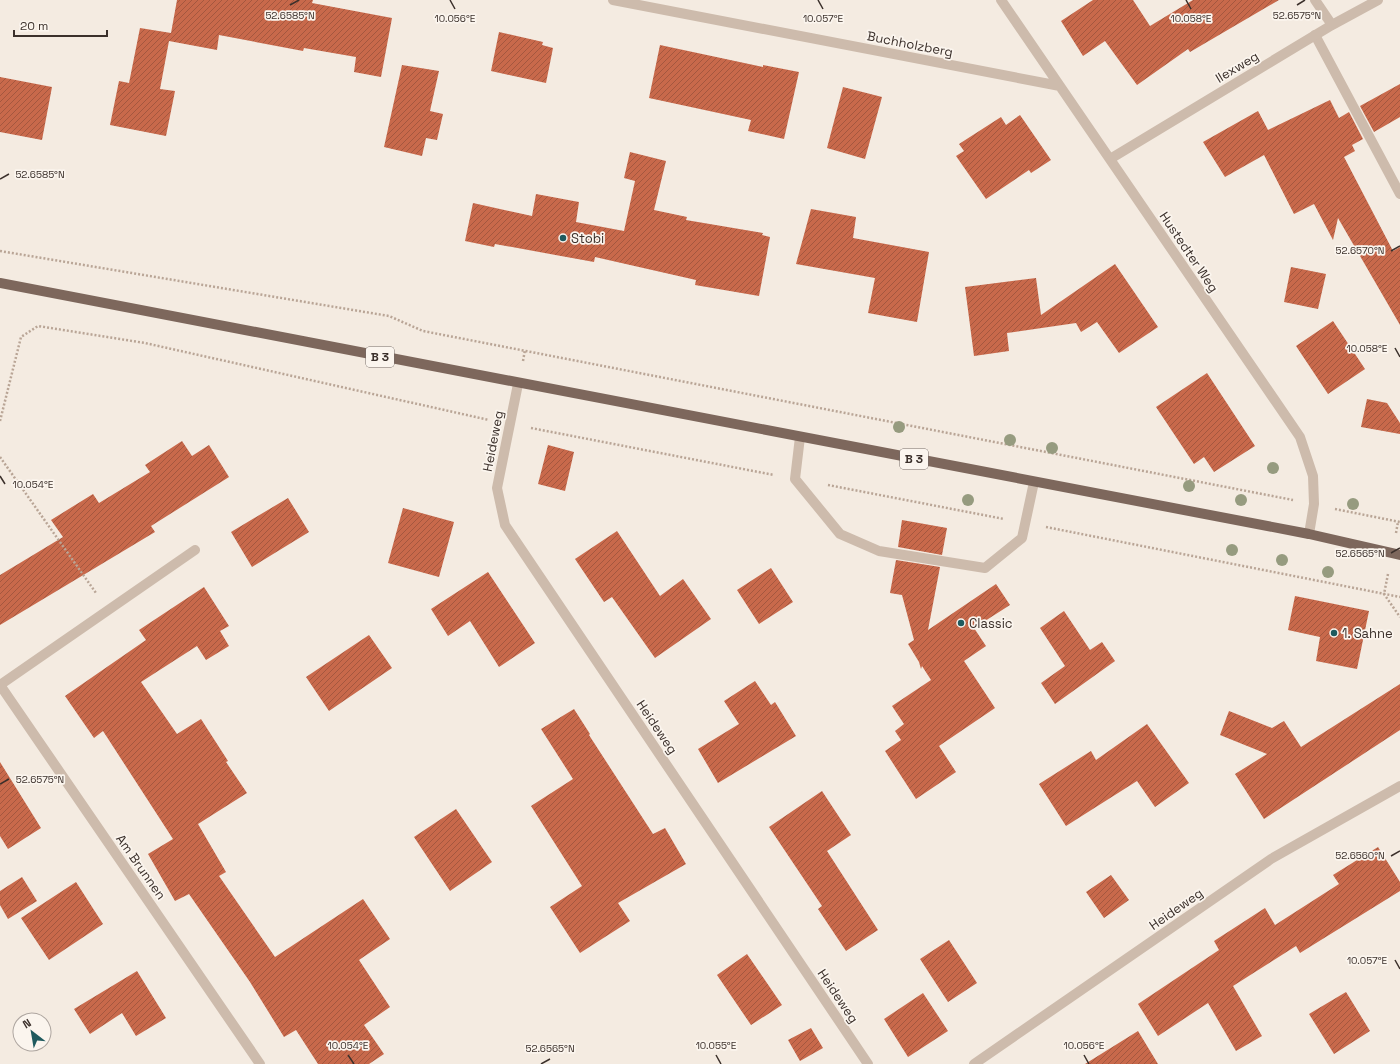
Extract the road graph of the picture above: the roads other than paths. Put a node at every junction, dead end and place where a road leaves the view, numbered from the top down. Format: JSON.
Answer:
{"nodes":[{"id":1,"x":613,"y":0,"type":"edge"},
{"id":2,"x":1001,"y":0,"type":"edge"},
{"id":3,"x":1315,"y":0,"type":"edge"},
{"id":4,"x":1378,"y":0,"type":"edge"},
{"id":5,"x":1332,"y":26,"type":"junction"},
{"id":6,"x":1315,"y":35,"type":"junction"},
{"id":7,"x":1060,"y":86,"type":"junction"},
{"id":8,"x":1110,"y":159,"type":"junction"},
{"id":9,"x":1400,"y":194,"type":"edge"},
{"id":10,"x":0,"y":283,"type":"edge"},
{"id":11,"x":518,"y":384,"type":"junction"},
{"id":12,"x":800,"y":437,"type":"junction"},
{"id":13,"x":1034,"y":482,"type":"junction"},
{"id":14,"x":1309,"y":534,"type":"junction"},
{"id":15,"x":195,"y":550,"type":"dead end"},
{"id":16,"x":1396,"y":554,"type":"edge"},
{"id":17,"x":0,"y":685,"type":"edge"},
{"id":18,"x":1400,"y":786,"type":"edge"},
{"id":19,"x":260,"y":1064,"type":"edge"},
{"id":20,"x":868,"y":1064,"type":"edge"},
{"id":21,"x":974,"y":1064,"type":"edge"}],
"edges":[{"from":1,"to":7,"type":"street","name":"Buchholzberg"},
{"from":2,"to":7,"type":"street","name":"Hustedter Weg"},
{"from":3,"to":5,"type":"street"},
{"from":4,"to":5,"type":"street","name":"Ilexweg"},
{"from":5,"to":6,"type":"street","name":"Ilexweg"},
{"from":6,"to":8,"type":"street","name":"Ilexweg"},
{"from":6,"to":9,"type":"street"},
{"from":7,"to":8,"type":"street","name":"Hustedter Weg"},
{"from":8,"to":14,"type":"street","name":"Hustedter Weg"},
{"from":10,"to":11,"type":"main road","number":"B 3"},
{"from":11,"to":12,"type":"main road","number":"B 3"},
{"from":11,"to":20,"type":"street","name":"Heideweg"},
{"from":12,"to":13,"type":"main road","number":"B 3"},
{"from":12,"to":13,"type":"street"},
{"from":13,"to":14,"type":"main road","number":"B 3"},
{"from":14,"to":16,"type":"main road","number":"B 3"},
{"from":15,"to":17,"type":"street","name":"Am Brunnen"},
{"from":17,"to":19,"type":"street","name":"Am Brunnen"},
{"from":18,"to":21,"type":"street","name":"Heideweg"}]}
